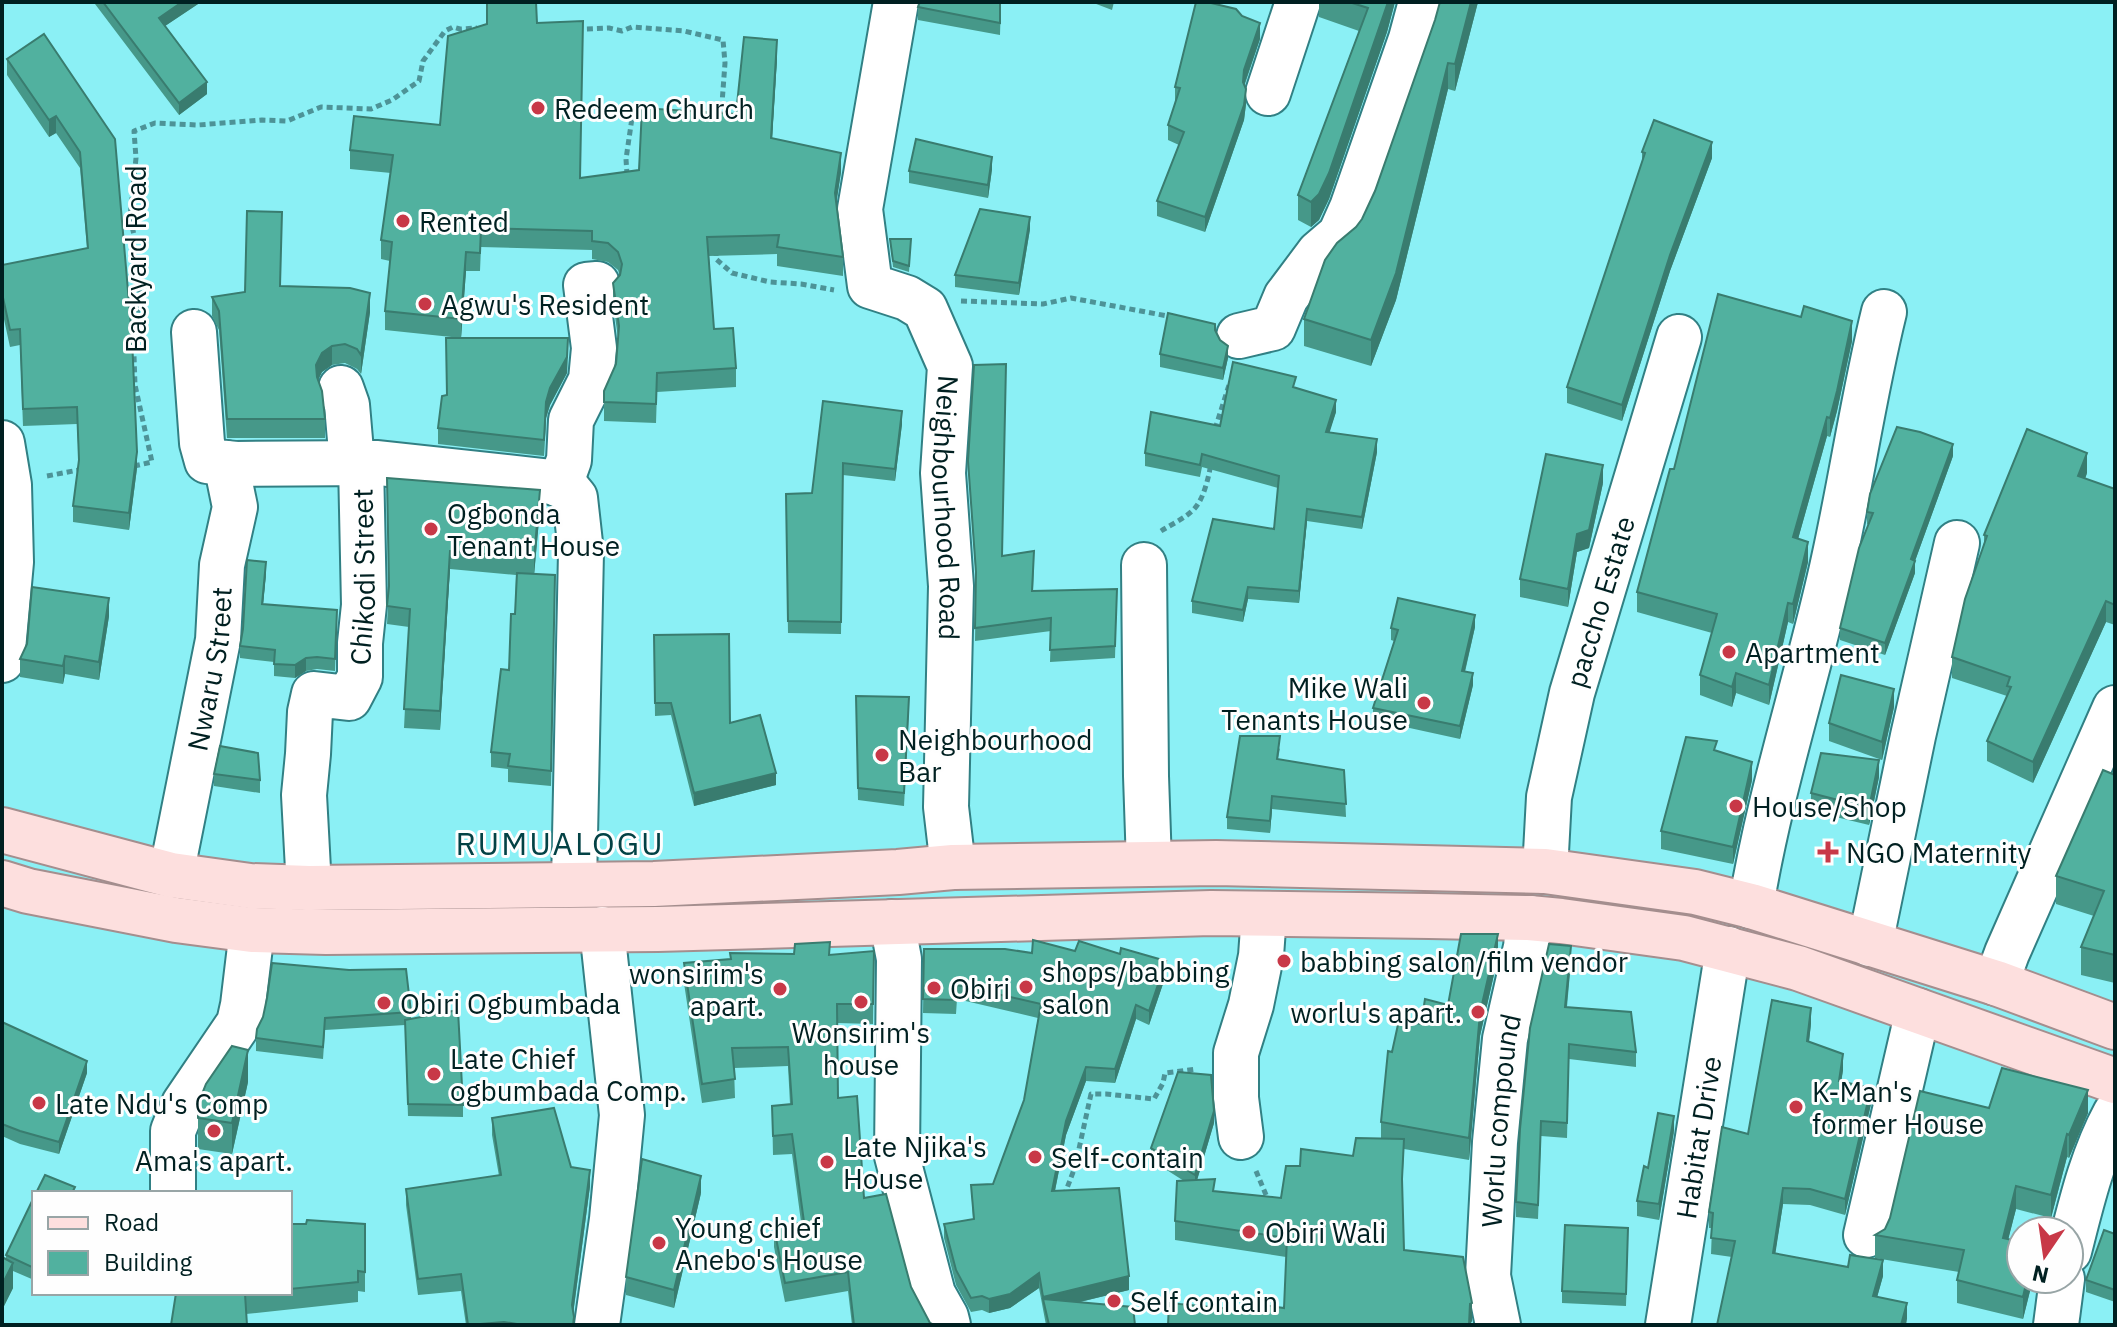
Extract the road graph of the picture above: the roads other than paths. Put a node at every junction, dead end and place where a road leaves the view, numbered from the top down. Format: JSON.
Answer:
{"nodes":[{"id":1,"x":896,"y":2,"type":"edge"},
{"id":2,"x":1298,"y":2,"type":"edge"},
{"id":3,"x":1421,"y":2,"type":"edge"},
{"id":4,"x":1268,"y":93,"type":"dead end"},
{"id":5,"x":597,"y":284,"type":"dead end"},
{"id":6,"x":1884,"y":312,"type":"dead end"},
{"id":7,"x":194,"y":332,"type":"dead end"},
{"id":8,"x":1239,"y":336,"type":"road end"},
{"id":9,"x":1679,"y":337,"type":"dead end"},
{"id":10,"x":341,"y":388,"type":"dead end"},
{"id":11,"x":226,"y":463,"type":"junction"},
{"id":12,"x":356,"y":463,"type":"junction"},
{"id":13,"x":5,"y":464,"type":"edge"},
{"id":14,"x":560,"y":485,"type":"junction"},
{"id":15,"x":1957,"y":543,"type":"dead end"},
{"id":16,"x":1144,"y":565,"type":"road end"},
{"id":17,"x":2,"y":660,"type":"edge"},
{"id":18,"x":2115,"y":708,"type":"edge"},
{"id":19,"x":20,"y":834,"type":"edge"},
{"id":20,"x":1149,"y":864,"type":"junction"},
{"id":21,"x":953,"y":867,"type":"junction"},
{"id":22,"x":1545,"y":871,"type":"junction"},
{"id":23,"x":171,"y":875,"type":"junction"},
{"id":24,"x":574,"y":884,"type":"junction"},
{"id":25,"x":15,"y":887,"type":"edge"},
{"id":26,"x":309,"y":888,"type":"junction"},
{"id":27,"x":1751,"y":906,"type":"junction"},
{"id":28,"x":1264,"y":914,"type":"junction"},
{"id":29,"x":1529,"y":918,"type":"junction"},
{"id":30,"x":892,"y":922,"type":"junction"},
{"id":31,"x":602,"y":929,"type":"junction"},
{"id":32,"x":252,"y":930,"type":"junction"},
{"id":33,"x":1870,"y":944,"type":"junction"},
{"id":34,"x":1728,"y":949,"type":"junction"},
{"id":35,"x":1996,"y":983,"type":"junction"},
{"id":36,"x":1918,"y":1011,"type":"junction"},
{"id":37,"x":2115,"y":1027,"type":"edge"},
{"id":38,"x":2115,"y":1081,"type":"edge"},
{"id":39,"x":2115,"y":1114,"type":"edge"},
{"id":40,"x":1241,"y":1137,"type":"road end"},
{"id":41,"x":173,"y":1191,"type":"edge"},
{"id":42,"x":2078,"y":1215,"type":"edge"},
{"id":43,"x":1866,"y":1235,"type":"dead end"},
{"id":44,"x":2060,"y":1295,"type":"edge"},
{"id":45,"x":597,"y":1325,"type":"edge"},
{"id":46,"x":948,"y":1325,"type":"edge"},
{"id":47,"x":1498,"y":1325,"type":"edge"},
{"id":48,"x":1668,"y":1325,"type":"edge"},
{"id":49,"x":2056,"y":1325,"type":"edge"}],
"edges":[{"from":1,"to":21,"type":"street","name":"Neighbourhood Road"},
{"from":2,"to":4,"type":"street"},
{"from":3,"to":8,"type":"street"},
{"from":5,"to":14,"type":"street"},
{"from":6,"to":27,"type":"street"},
{"from":7,"to":11,"type":"street"},
{"from":9,"to":22,"type":"street","name":"paccho Estate"},
{"from":10,"to":12,"type":"street"},
{"from":11,"to":12,"type":"street"},
{"from":11,"to":23,"type":"street","name":"Nwaru Street"},
{"from":12,"to":14,"type":"street"},
{"from":12,"to":26,"type":"street","name":"Chikodi Street"},
{"from":13,"to":17,"type":"street"},
{"from":14,"to":24,"type":"street"},
{"from":15,"to":33,"type":"street"},
{"from":16,"to":20,"type":"street"},
{"from":18,"to":35,"type":"street"},
{"from":19,"to":23,"type":"main road"},
{"from":19,"to":25,"type":"street"},
{"from":20,"to":21,"type":"main road"},
{"from":20,"to":22,"type":"main road"},
{"from":21,"to":24,"type":"main road"},
{"from":22,"to":27,"type":"main road"},
{"from":23,"to":26,"type":"main road"},
{"from":24,"to":26,"type":"main road"},
{"from":25,"to":32,"type":"main road"},
{"from":27,"to":33,"type":"main road"},
{"from":28,"to":29,"type":"main road"},
{"from":28,"to":30,"type":"main road"},
{"from":28,"to":40,"type":"street"},
{"from":29,"to":34,"type":"main road"},
{"from":29,"to":47,"type":"street","name":"Worlu compound"},
{"from":30,"to":31,"type":"main road"},
{"from":30,"to":46,"type":"street"},
{"from":31,"to":32,"type":"main road"},
{"from":31,"to":45,"type":"street"},
{"from":32,"to":41,"type":"street"},
{"from":33,"to":35,"type":"main road"},
{"from":34,"to":36,"type":"main road"},
{"from":34,"to":48,"type":"street","name":"Habitat Drive"},
{"from":35,"to":37,"type":"main road"},
{"from":36,"to":38,"type":"main road"},
{"from":36,"to":43,"type":"street"},
{"from":39,"to":42,"type":"street"},
{"from":44,"to":49,"type":"street"}]}
